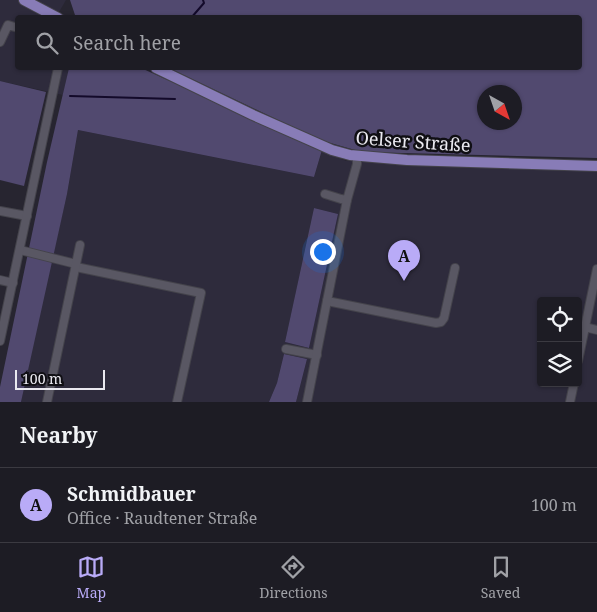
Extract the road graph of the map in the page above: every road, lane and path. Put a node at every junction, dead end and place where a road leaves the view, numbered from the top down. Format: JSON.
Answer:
{"nodes":[{"id":1,"x":29,"y":1,"type":"edge"},
{"id":2,"x":53,"y":15,"type":"edge"},
{"id":3,"x":15,"y":27,"type":"edge"},
{"id":4,"x":0,"y":42,"type":"edge"},
{"id":5,"x":58,"y":70,"type":"edge"},
{"id":6,"x":160,"y":70,"type":"edge"},
{"id":7,"x":358,"y":156,"type":"junction"},
{"id":8,"x":597,"y":166,"type":"edge"},
{"id":9,"x":325,"y":194,"type":"dead end"},
{"id":10,"x":347,"y":200,"type":"junction"},
{"id":11,"x":0,"y":211,"type":"edge"},
{"id":12,"x":27,"y":216,"type":"junction"},
{"id":13,"x":80,"y":245,"type":"dead end"},
{"id":14,"x":20,"y":250,"type":"junction"},
{"id":15,"x":76,"y":266,"type":"junction"},
{"id":16,"x":455,"y":268,"type":"dead end"},
{"id":17,"x":597,"y":269,"type":"edge"},
{"id":18,"x":0,"y":280,"type":"edge"},
{"id":19,"x":13,"y":283,"type":"junction"},
{"id":20,"x":594,"y":292,"type":"edge"},
{"id":21,"x":327,"y":301,"type":"junction"},
{"id":22,"x":585,"y":327,"type":"junction"},
{"id":23,"x":597,"y":330,"type":"edge"},
{"id":24,"x":0,"y":341,"type":"edge"},
{"id":25,"x":582,"y":342,"type":"edge"},
{"id":26,"x":286,"y":348,"type":"dead end"},
{"id":27,"x":317,"y":356,"type":"junction"},
{"id":28,"x":574,"y":387,"type":"edge"},
{"id":29,"x":47,"y":402,"type":"edge"},
{"id":30,"x":177,"y":402,"type":"edge"},
{"id":31,"x":307,"y":402,"type":"edge"},
{"id":32,"x":572,"y":402,"type":"edge"}],
"edges":[{"from":1,"to":2,"type":"main road"},
{"from":3,"to":4,"type":"street"},
{"from":5,"to":12,"type":"street"},
{"from":6,"to":7,"type":"main road","name":"Oelser Straße"},
{"from":7,"to":8,"type":"main road","name":"Oelser Straße"},
{"from":7,"to":10,"type":"street"},
{"from":9,"to":10,"type":"street"},
{"from":10,"to":21,"type":"street"},
{"from":11,"to":12,"type":"street"},
{"from":12,"to":14,"type":"street"},
{"from":13,"to":15,"type":"street"},
{"from":14,"to":15,"type":"street"},
{"from":14,"to":19,"type":"street"},
{"from":15,"to":29,"type":"street"},
{"from":15,"to":30,"type":"street"},
{"from":16,"to":21,"type":"street"},
{"from":17,"to":20,"type":"street"},
{"from":18,"to":19,"type":"street"},
{"from":19,"to":24,"type":"street"},
{"from":20,"to":22,"type":"street"},
{"from":21,"to":27,"type":"street"},
{"from":22,"to":23,"type":"street"},
{"from":22,"to":25,"type":"street"},
{"from":26,"to":27,"type":"street"},
{"from":27,"to":31,"type":"street"},
{"from":28,"to":32,"type":"street"}]}
